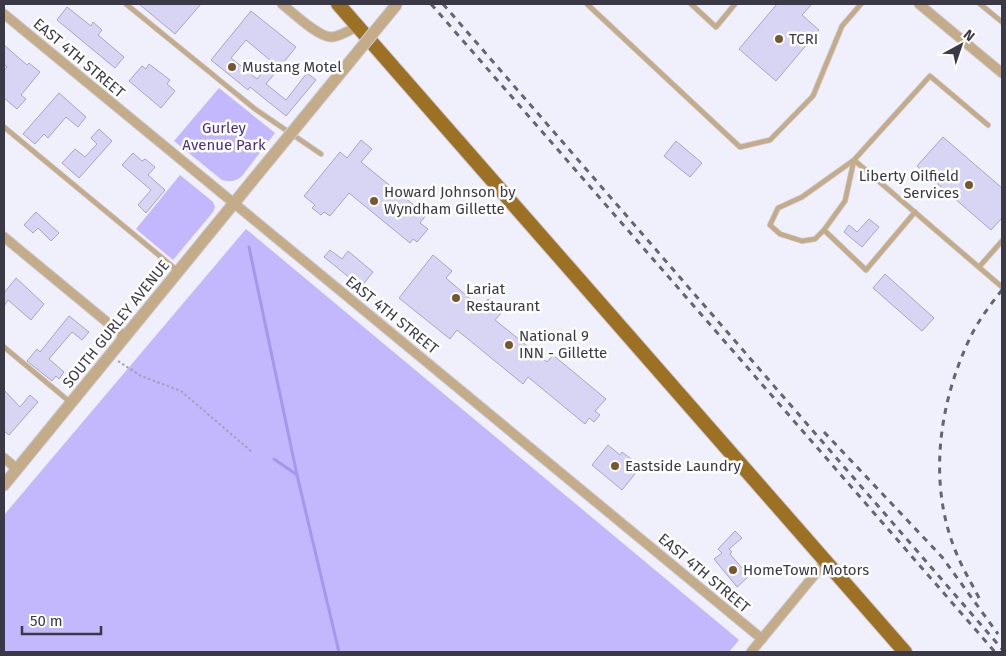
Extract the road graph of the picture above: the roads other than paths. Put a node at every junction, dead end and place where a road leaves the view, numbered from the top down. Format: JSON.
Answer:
{"nodes":[{"id":1,"x":126,"y":4,"type":"edge"},
{"id":2,"x":282,"y":4,"type":"edge"},
{"id":3,"x":338,"y":4,"type":"edge"},
{"id":4,"x":397,"y":4,"type":"edge"},
{"id":5,"x":587,"y":4,"type":"edge"},
{"id":6,"x":691,"y":4,"type":"edge"},
{"id":7,"x":735,"y":4,"type":"edge"},
{"id":8,"x":861,"y":4,"type":"edge"},
{"id":9,"x":920,"y":4,"type":"edge"},
{"id":10,"x":980,"y":4,"type":"edge"},
{"id":11,"x":4,"y":14,"type":"edge"},
{"id":12,"x":1002,"y":22,"type":"edge"},
{"id":13,"x":358,"y":26,"type":"junction"},
{"id":14,"x":1002,"y":72,"type":"edge"},
{"id":15,"x":988,"y":126,"type":"dead end"},
{"id":16,"x":4,"y":127,"type":"edge"},
{"id":17,"x":321,"y":154,"type":"dead end"},
{"id":18,"x":854,"y":160,"type":"junction"},
{"id":19,"x":234,"y":204,"type":"junction"},
{"id":20,"x":915,"y":212,"type":"junction"},
{"id":21,"x":824,"y":230,"type":"junction"},
{"id":22,"x":4,"y":237,"type":"edge"},
{"id":23,"x":1002,"y":241,"type":"edge"},
{"id":24,"x":979,"y":267,"type":"junction"},
{"id":25,"x":179,"y":271,"type":"junction"},
{"id":26,"x":1002,"y":287,"type":"edge"},
{"id":27,"x":125,"y":337,"type":"junction"},
{"id":28,"x":4,"y":347,"type":"edge"},
{"id":29,"x":71,"y":403,"type":"junction"},
{"id":30,"x":4,"y":458,"type":"edge"},
{"id":31,"x":17,"y":469,"type":"junction"},
{"id":32,"x":4,"y":485,"type":"edge"},
{"id":33,"x":825,"y":562,"type":"junction"},
{"id":34,"x":762,"y":639,"type":"junction"},
{"id":35,"x":751,"y":652,"type":"edge"},
{"id":36,"x":904,"y":652,"type":"edge"}],
"edges":[{"from":1,"to":17,"type":"lane"},
{"from":2,"to":13,"type":"street"},
{"from":3,"to":13,"type":"main road"},
{"from":4,"to":19,"type":"street","name":"SOUTH GURLEY AVENUE","bridge":true},
{"from":5,"to":8,"type":"lane"},
{"from":6,"to":7,"type":"lane"},
{"from":9,"to":14,"type":"street"},
{"from":10,"to":12,"type":"lane"},
{"from":11,"to":19,"type":"street","name":"EAST 4TH STREET"},
{"from":13,"to":33,"type":"main road"},
{"from":15,"to":18,"type":"lane"},
{"from":16,"to":25,"type":"lane"},
{"from":18,"to":20,"type":"lane"},
{"from":18,"to":21,"type":"lane"},
{"from":18,"to":21,"type":"lane"},
{"from":19,"to":25,"type":"street","name":"SOUTH GURLEY AVENUE"},
{"from":19,"to":34,"type":"street","name":"EAST 4TH STREET"},
{"from":20,"to":21,"type":"lane"},
{"from":20,"to":24,"type":"lane"},
{"from":22,"to":27,"type":"street"},
{"from":23,"to":24,"type":"lane"},
{"from":24,"to":26,"type":"lane"},
{"from":25,"to":27,"type":"street","name":"SOUTH GURLEY AVENUE"},
{"from":27,"to":29,"type":"street","name":"SOUTH GURLEY AVENUE"},
{"from":28,"to":29,"type":"lane"},
{"from":29,"to":31,"type":"street","name":"SOUTH GURLEY AVENUE"},
{"from":30,"to":31,"type":"street"},
{"from":31,"to":32,"type":"street","name":"SOUTH GURLEY AVENUE"},
{"from":33,"to":34,"type":"street"},
{"from":33,"to":36,"type":"main road"},
{"from":34,"to":35,"type":"street"}]}
